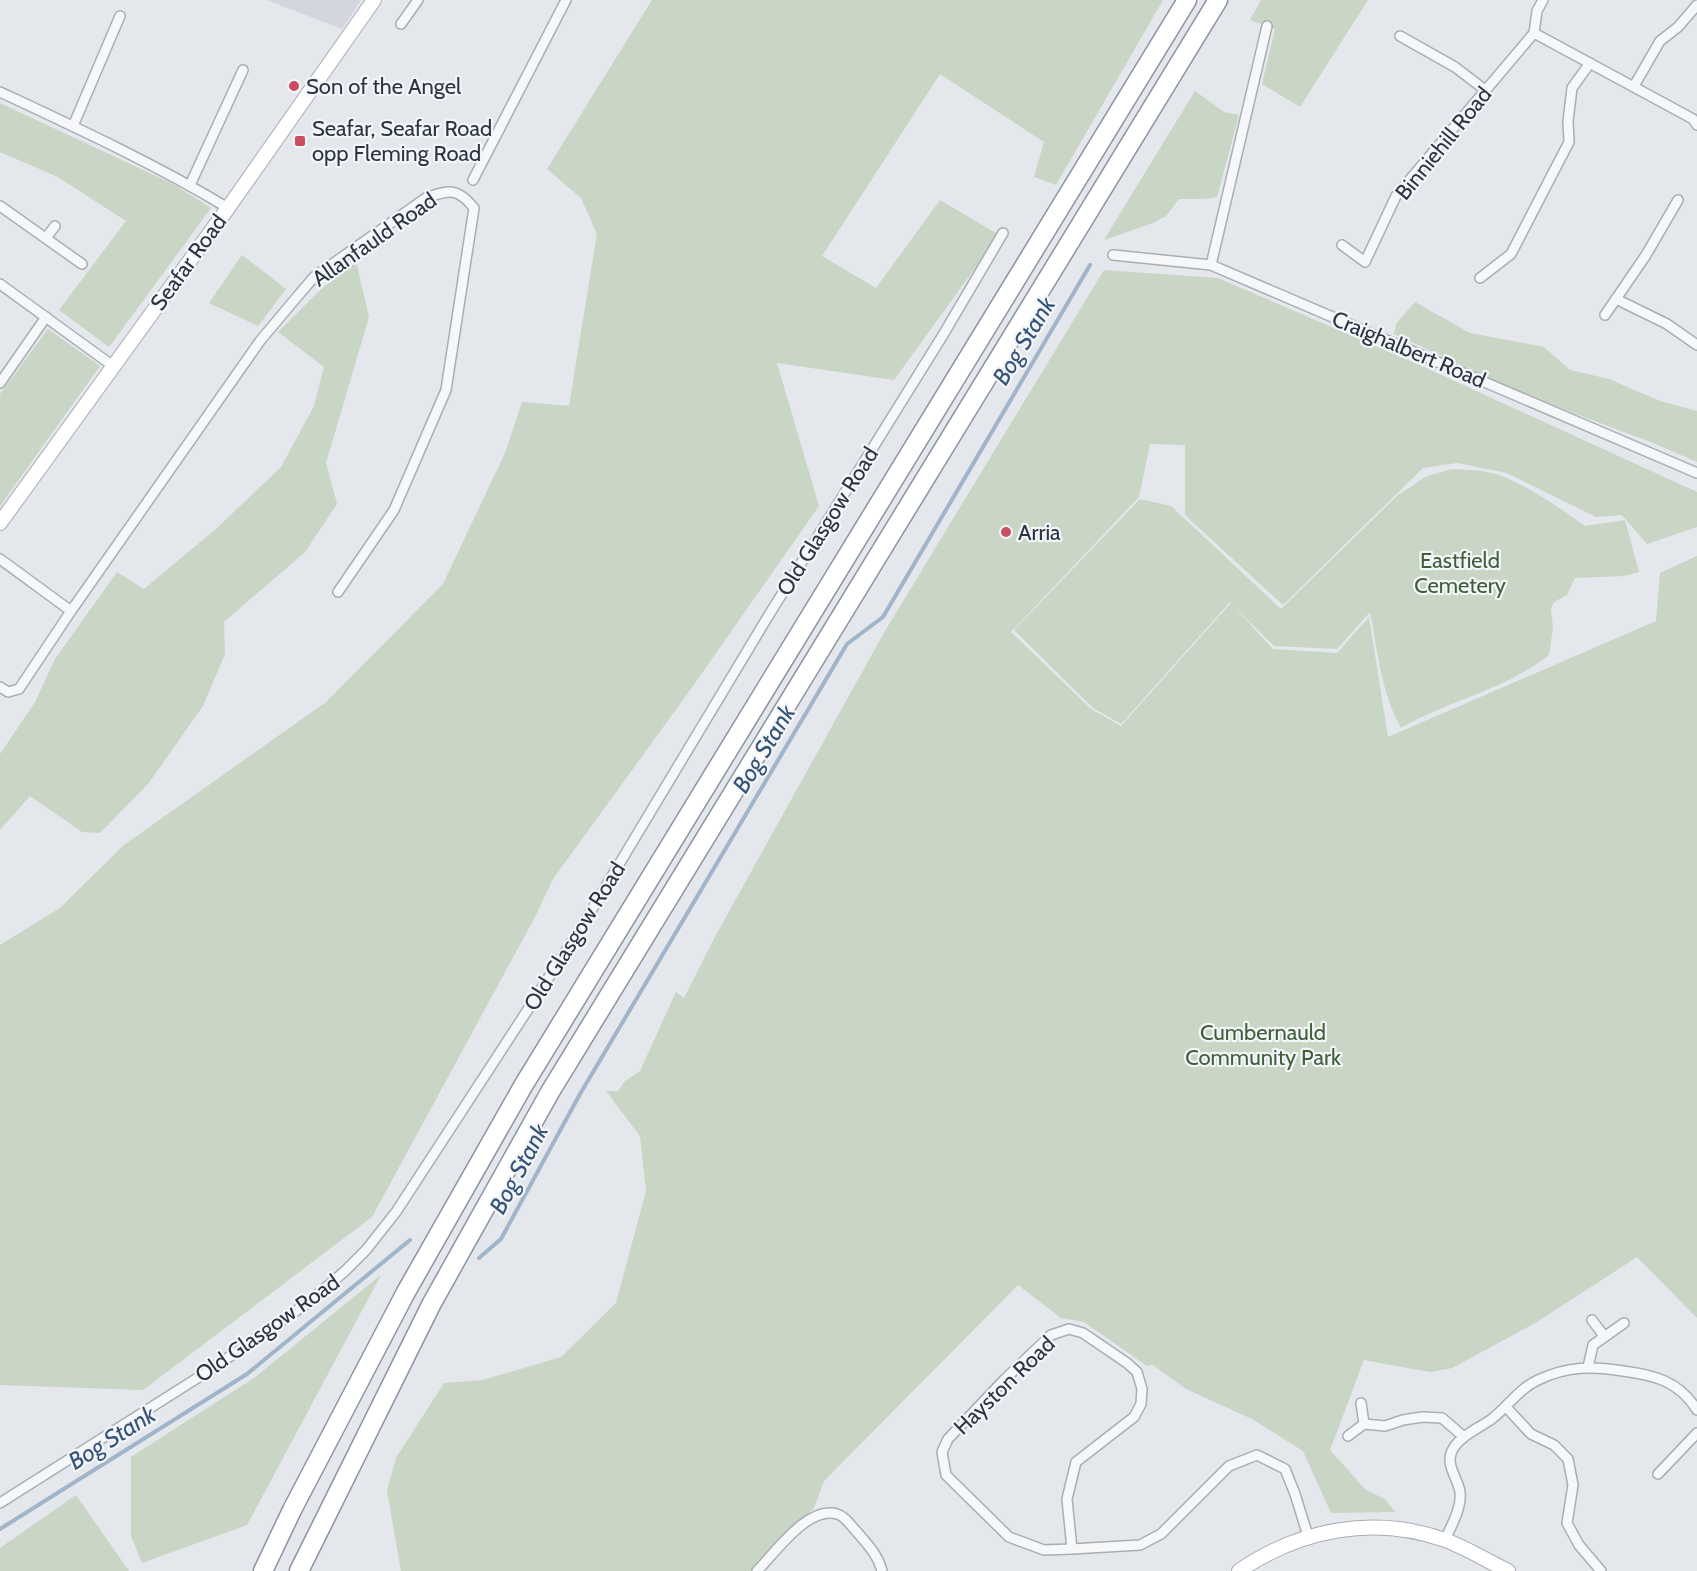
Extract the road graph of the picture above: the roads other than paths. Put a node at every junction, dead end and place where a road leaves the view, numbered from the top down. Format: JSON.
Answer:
{"nodes":[{"id":1,"x":374,"y":0,"type":"edge"},
{"id":2,"x":418,"y":0,"type":"edge"},
{"id":3,"x":566,"y":0,"type":"edge"},
{"id":4,"x":1187,"y":0,"type":"edge"},
{"id":5,"x":1218,"y":0,"type":"edge"},
{"id":6,"x":1543,"y":0,"type":"edge"},
{"id":7,"x":1697,"y":5,"type":"edge"},
{"id":8,"x":120,"y":16,"type":"dead end"},
{"id":9,"x":401,"y":24,"type":"dead end"},
{"id":10,"x":1267,"y":26,"type":"dead end"},
{"id":11,"x":1534,"y":33,"type":"junction"},
{"id":12,"x":1400,"y":36,"type":"dead end"},
{"id":13,"x":1590,"y":63,"type":"junction"},
{"id":14,"x":243,"y":70,"type":"dead end"},
{"id":15,"x":1634,"y":86,"type":"junction"},
{"id":16,"x":1485,"y":90,"type":"junction"},
{"id":17,"x":0,"y":92,"type":"edge"},
{"id":18,"x":1697,"y":125,"type":"edge"},
{"id":19,"x":74,"y":126,"type":"junction"},
{"id":20,"x":473,"y":180,"type":"dead end"},
{"id":21,"x":190,"y":185,"type":"junction"},
{"id":22,"x":1678,"y":200,"type":"dead end"},
{"id":23,"x":0,"y":206,"type":"edge"},
{"id":24,"x":228,"y":208,"type":"junction"},
{"id":25,"x":55,"y":226,"type":"dead end"},
{"id":26,"x":1003,"y":233,"type":"dead end"},
{"id":27,"x":46,"y":238,"type":"junction"},
{"id":28,"x":1341,"y":245,"type":"dead end"},
{"id":29,"x":1113,"y":255,"type":"dead end"},
{"id":30,"x":82,"y":264,"type":"dead end"},
{"id":31,"x":1211,"y":265,"type":"junction"},
{"id":32,"x":1480,"y":278,"type":"dead end"},
{"id":33,"x":0,"y":284,"type":"edge"},
{"id":34,"x":1616,"y":299,"type":"junction"},
{"id":35,"x":1605,"y":315,"type":"dead end"},
{"id":36,"x":46,"y":317,"type":"junction"},
{"id":37,"x":1697,"y":345,"type":"edge"},
{"id":38,"x":113,"y":366,"type":"junction"},
{"id":39,"x":0,"y":383,"type":"edge"},
{"id":40,"x":1697,"y":473,"type":"edge"},
{"id":41,"x":0,"y":524,"type":"edge"},
{"id":42,"x":0,"y":559,"type":"edge"},
{"id":43,"x":338,"y":592,"type":"dead end"},
{"id":44,"x":71,"y":611,"type":"junction"},
{"id":45,"x":0,"y":687,"type":"edge"},
{"id":46,"x":1592,"y":1320,"type":"dead end"},
{"id":47,"x":1624,"y":1323,"type":"dead end"},
{"id":48,"x":1604,"y":1336,"type":"junction"},
{"id":49,"x":1588,"y":1366,"type":"junction"},
{"id":50,"x":1361,"y":1403,"type":"dead end"},
{"id":51,"x":1506,"y":1407,"type":"junction"},
{"id":52,"x":1697,"y":1410,"type":"edge"},
{"id":53,"x":1365,"y":1424,"type":"junction"},
{"id":54,"x":1697,"y":1433,"type":"edge"},
{"id":55,"x":1348,"y":1436,"type":"dead end"},
{"id":56,"x":1464,"y":1437,"type":"junction"},
{"id":57,"x":1658,"y":1474,"type":"dead end"},
{"id":58,"x":0,"y":1503,"type":"edge"},
{"id":59,"x":1308,"y":1536,"type":"junction"},
{"id":60,"x":1446,"y":1540,"type":"junction"},
{"id":61,"x":1072,"y":1549,"type":"junction"},
{"id":62,"x":1496,"y":1568,"type":"edge"},
{"id":63,"x":263,"y":1571,"type":"edge"},
{"id":64,"x":299,"y":1571,"type":"edge"},
{"id":65,"x":757,"y":1571,"type":"edge"},
{"id":66,"x":882,"y":1571,"type":"edge"},
{"id":67,"x":1239,"y":1571,"type":"edge"},
{"id":68,"x":1508,"y":1571,"type":"edge"},
{"id":69,"x":1600,"y":1571,"type":"edge"}],
"edges":[{"from":1,"to":24,"type":"street","name":"Seafar Road"},
{"from":2,"to":9,"type":"street"},
{"from":3,"to":20,"type":"street"},
{"from":4,"to":63,"type":"highway"},
{"from":5,"to":64,"type":"highway"},
{"from":6,"to":11,"type":"street","name":"Binniehill Road"},
{"from":7,"to":15,"type":"street"},
{"from":8,"to":19,"type":"street"},
{"from":10,"to":31,"type":"street"},
{"from":11,"to":13,"type":"street"},
{"from":11,"to":16,"type":"street","name":"Binniehill Road"},
{"from":12,"to":16,"type":"street"},
{"from":13,"to":15,"type":"street"},
{"from":13,"to":32,"type":"street"},
{"from":14,"to":21,"type":"street"},
{"from":15,"to":18,"type":"street"},
{"from":16,"to":28,"type":"street","name":"Binniehill Road"},
{"from":17,"to":19,"type":"street"},
{"from":19,"to":21,"type":"street"},
{"from":21,"to":24,"type":"street"},
{"from":22,"to":34,"type":"street"},
{"from":23,"to":27,"type":"street"},
{"from":24,"to":38,"type":"street","name":"Seafar Road"},
{"from":25,"to":27,"type":"street"},
{"from":26,"to":58,"type":"street","name":"Old Glasgow Road"},
{"from":27,"to":30,"type":"street"},
{"from":29,"to":31,"type":"street","name":"Craighalbert Road"},
{"from":31,"to":40,"type":"street","name":"Craighalbert Road"},
{"from":33,"to":36,"type":"street"},
{"from":34,"to":35,"type":"street"},
{"from":34,"to":37,"type":"street"},
{"from":36,"to":38,"type":"street"},
{"from":36,"to":39,"type":"street"},
{"from":38,"to":41,"type":"street","name":"Seafar Road"},
{"from":42,"to":44,"type":"street"},
{"from":43,"to":44,"type":"street","name":"Allanfauld Road"},
{"from":44,"to":45,"type":"street","name":"Allanfauld Road"},
{"from":46,"to":48,"type":"street"},
{"from":47,"to":48,"type":"street"},
{"from":48,"to":49,"type":"street"},
{"from":49,"to":51,"type":"street"},
{"from":49,"to":52,"type":"street"},
{"from":50,"to":53,"type":"street"},
{"from":51,"to":56,"type":"street"},
{"from":51,"to":69,"type":"street"},
{"from":53,"to":55,"type":"street"},
{"from":53,"to":56,"type":"street"},
{"from":54,"to":57,"type":"street"},
{"from":56,"to":60,"type":"street"},
{"from":59,"to":60,"type":"street"},
{"from":59,"to":61,"type":"street","name":"Hayston Road"},
{"from":59,"to":67,"type":"street"},
{"from":60,"to":62,"type":"street"},
{"from":61,"to":61,"type":"street","name":"Hayston Road"},
{"from":62,"to":68,"type":"street"},
{"from":65,"to":66,"type":"street"}]}
